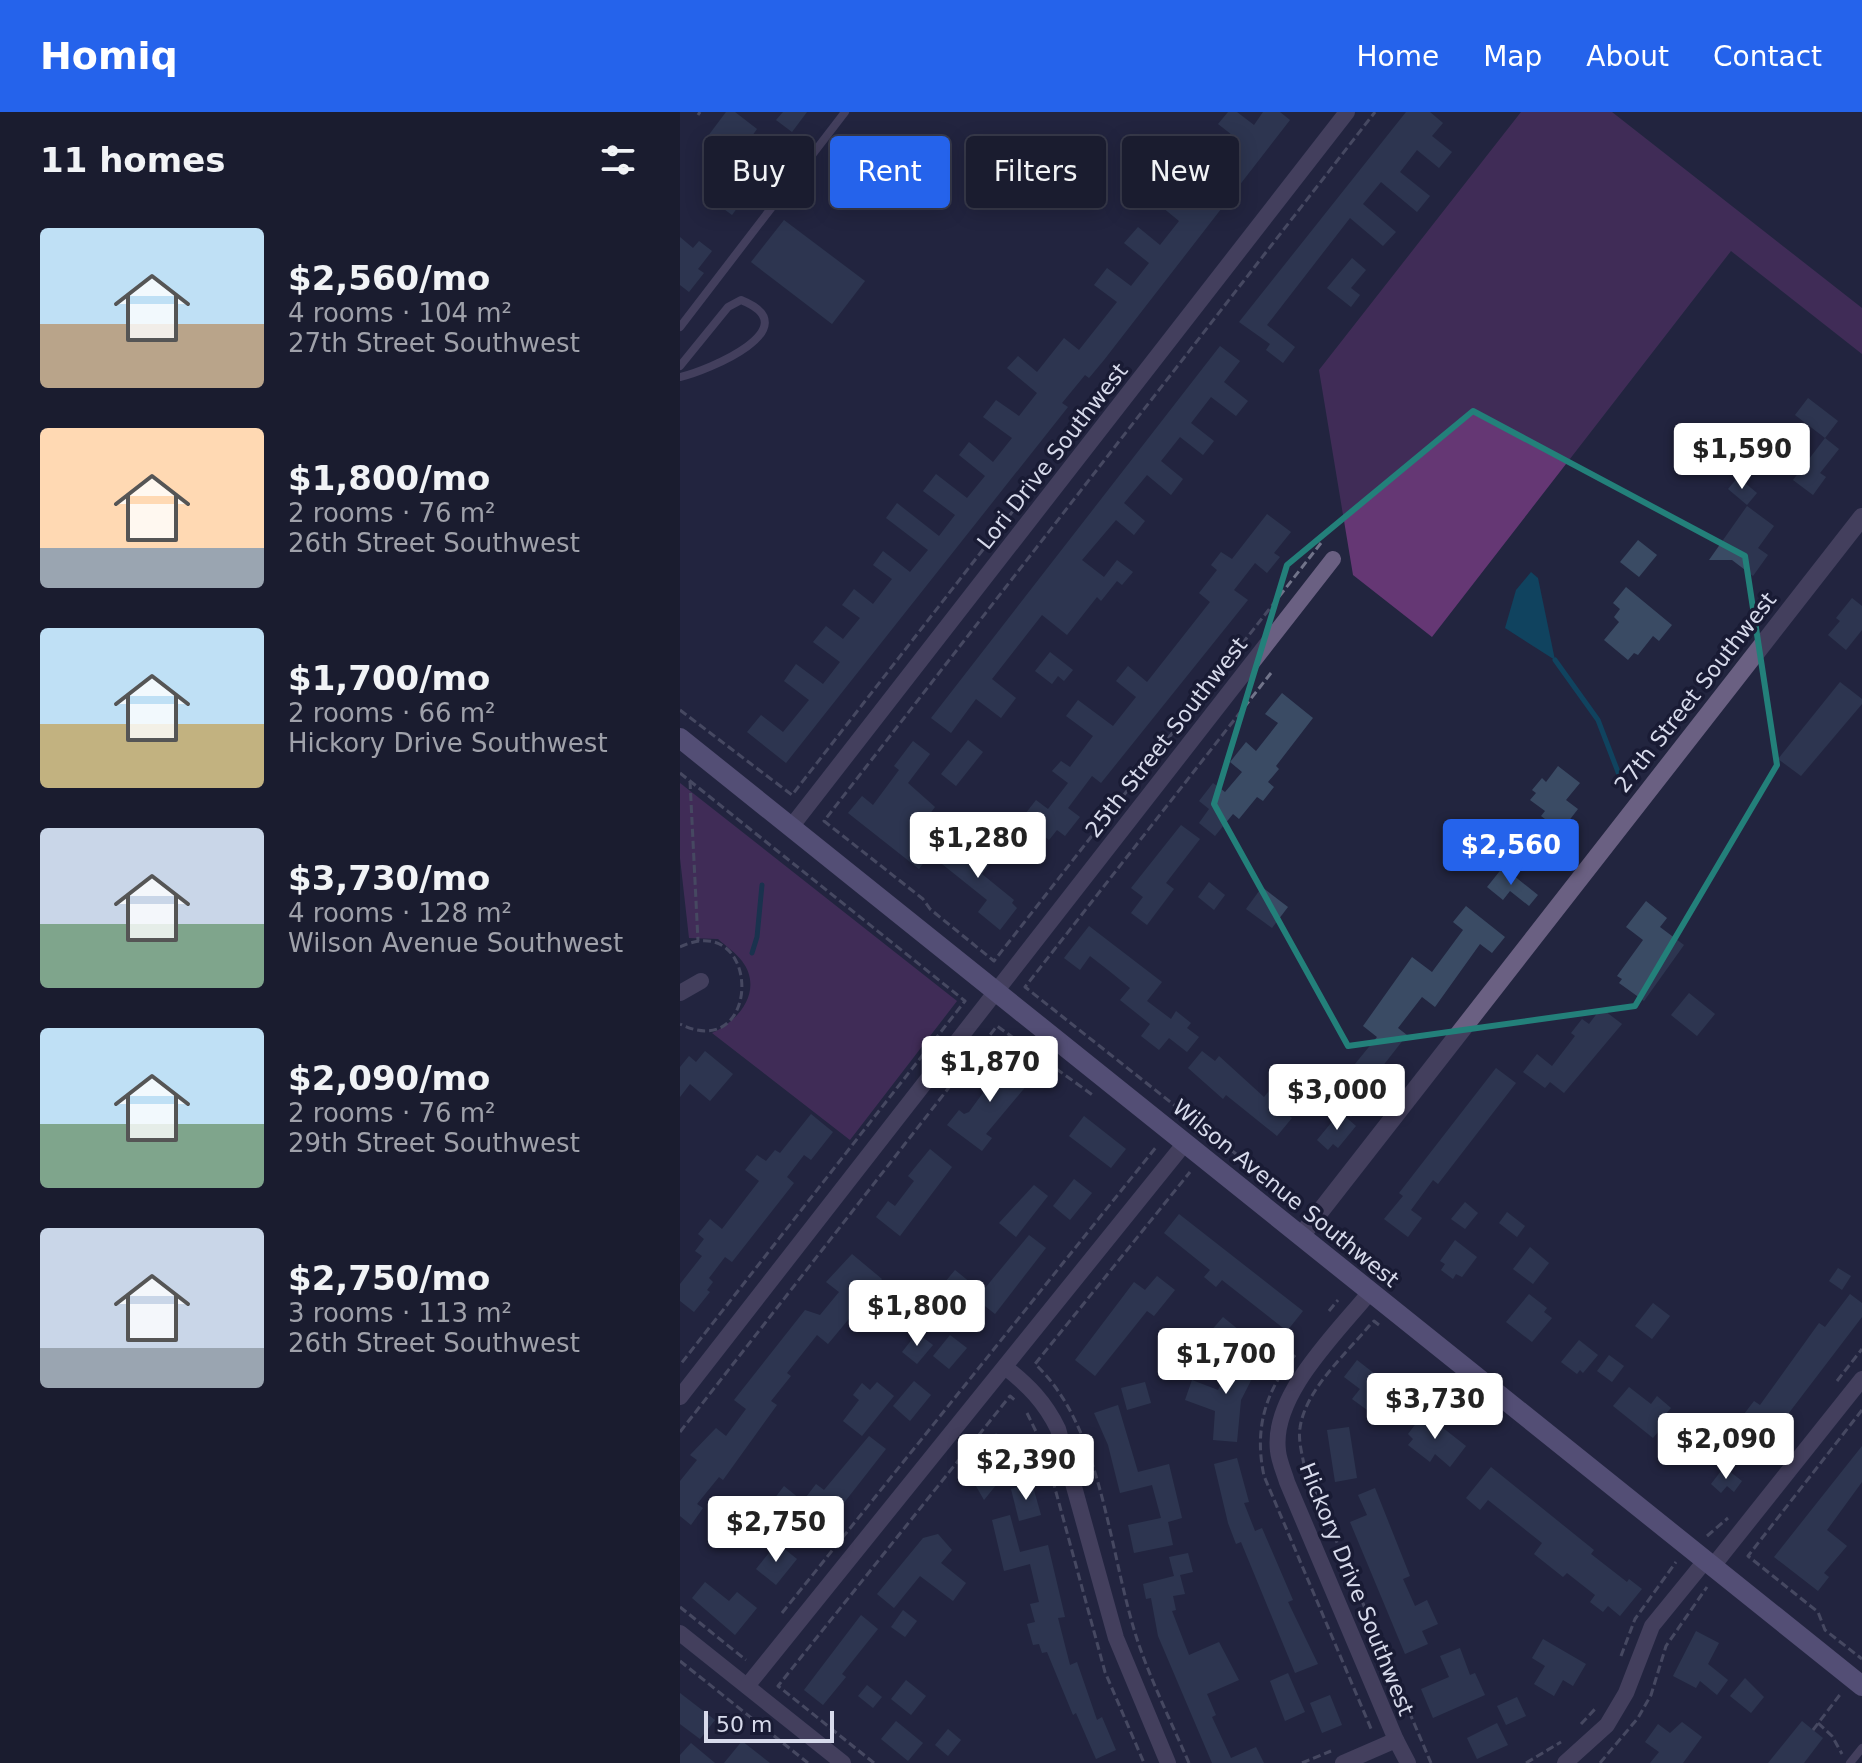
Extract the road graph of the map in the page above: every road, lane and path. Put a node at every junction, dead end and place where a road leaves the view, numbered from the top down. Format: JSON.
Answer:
{"nodes":[{"id":1,"x":845,"y":112,"type":"edge"},
{"id":2,"x":1347,"y":112,"type":"edge"},
{"id":3,"x":1375,"y":112,"type":"edge"},
{"id":4,"x":680,"y":327,"type":"edge"},
{"id":5,"x":680,"y":366,"type":"edge"},
{"id":6,"x":680,"y":377,"type":"edge"},
{"id":7,"x":1034,"y":485,"type":"dead end"},
{"id":8,"x":1862,"y":517,"type":"edge"},
{"id":9,"x":1321,"y":543,"type":"dead end"},
{"id":10,"x":1333,"y":559,"type":"dead end"},
{"id":11,"x":1271,"y":673,"type":"dead end"},
{"id":12,"x":680,"y":710,"type":"edge"},
{"id":13,"x":680,"y":738,"type":"edge"},
{"id":14,"x":680,"y":773,"type":"edge"},
{"id":15,"x":690,"y":781,"type":"junction"},
{"id":16,"x":791,"y":827,"type":"junction"},
{"id":17,"x":698,"y":942,"type":"junction"},
{"id":18,"x":680,"y":947,"type":"edge"},
{"id":19,"x":701,"y":981,"type":"dead end"},
{"id":20,"x":996,"y":991,"type":"junction"},
{"id":21,"x":680,"y":993,"type":"edge"},
{"id":22,"x":680,"y":1024,"type":"edge"},
{"id":23,"x":1099,"y":1100,"type":"dead end"},
{"id":24,"x":1146,"y":1137,"type":"dead end"},
{"id":25,"x":1185,"y":1143,"type":"junction"},
{"id":26,"x":1200,"y":1181,"type":"dead end"},
{"id":27,"x":1307,"y":1228,"type":"junction"},
{"id":28,"x":1370,"y":1292,"type":"junction"},
{"id":29,"x":1387,"y":1330,"type":"dead end"},
{"id":30,"x":1862,"y":1349,"type":"edge"},
{"id":31,"x":680,"y":1365,"type":"edge"},
{"id":32,"x":1005,"y":1367,"type":"junction"},
{"id":33,"x":1862,"y":1379,"type":"edge"},
{"id":34,"x":1834,"y":1385,"type":"dead end"},
{"id":35,"x":680,"y":1397,"type":"edge"},
{"id":36,"x":1862,"y":1410,"type":"edge"},
{"id":37,"x":680,"y":1432,"type":"edge"},
{"id":38,"x":1729,"y":1517,"type":"dead end"},
{"id":39,"x":1702,"y":1532,"type":"dead end"},
{"id":40,"x":1667,"y":1554,"type":"dead end"},
{"id":41,"x":1709,"y":1571,"type":"junction"},
{"id":42,"x":680,"y":1607,"type":"edge"},
{"id":43,"x":774,"y":1624,"type":"dead end"},
{"id":44,"x":680,"y":1633,"type":"edge"},
{"id":45,"x":1862,"y":1659,"type":"edge"},
{"id":46,"x":746,"y":1660,"type":"dead end"},
{"id":47,"x":680,"y":1661,"type":"edge"},
{"id":48,"x":1618,"y":1668,"type":"dead end"},
{"id":49,"x":747,"y":1686,"type":"junction"},
{"id":50,"x":1862,"y":1686,"type":"edge"},
{"id":51,"x":1842,"y":1692,"type":"dead end"},
{"id":52,"x":1597,"y":1707,"type":"dead end"},
{"id":53,"x":1818,"y":1723,"type":"junction"},
{"id":54,"x":1576,"y":1729,"type":"dead end"},
{"id":55,"x":1813,"y":1730,"type":"dead end"},
{"id":56,"x":1566,"y":1738,"type":"dead end"},
{"id":57,"x":1396,"y":1740,"type":"junction"},
{"id":58,"x":1862,"y":1748,"type":"edge"},
{"id":59,"x":808,"y":1763,"type":"edge"},
{"id":60,"x":843,"y":1763,"type":"edge"},
{"id":61,"x":874,"y":1763,"type":"edge"},
{"id":62,"x":1144,"y":1763,"type":"edge"},
{"id":63,"x":1168,"y":1763,"type":"edge"},
{"id":64,"x":1189,"y":1763,"type":"edge"},
{"id":65,"x":1343,"y":1763,"type":"edge"},
{"id":66,"x":1408,"y":1763,"type":"edge"},
{"id":67,"x":1431,"y":1763,"type":"edge"},
{"id":68,"x":1526,"y":1763,"type":"edge"},
{"id":69,"x":1565,"y":1763,"type":"edge"},
{"id":70,"x":1600,"y":1763,"type":"edge"},
{"id":71,"x":1850,"y":1763,"type":"edge"}],
"edges":[{"from":1,"to":4,"type":"lane"},
{"from":2,"to":16,"type":"street","name":"Lori Drive Southwest"},
{"from":3,"to":9,"type":"path"},
{"from":5,"to":6,"type":"lane"},
{"from":7,"to":12,"type":"path"},
{"from":8,"to":27,"type":"street","name":"27th Street Southwest"},
{"from":10,"to":20,"type":"street","name":"25th Street Southwest"},
{"from":11,"to":27,"type":"path"},
{"from":13,"to":16,"type":"main road","name":"Wilson Avenue Southwest"},
{"from":14,"to":15,"type":"path"},
{"from":15,"to":17,"type":"path"},
{"from":15,"to":31,"type":"path"},
{"from":16,"to":20,"type":"main road","name":"Wilson Avenue Southwest"},
{"from":17,"to":18,"type":"path"},
{"from":17,"to":22,"type":"path"},
{"from":19,"to":21,"type":"street"},
{"from":20,"to":25,"type":"main road","name":"Wilson Avenue Southwest"},
{"from":20,"to":35,"type":"street","name":"25th Street Southwest"},
{"from":23,"to":37,"type":"path"},
{"from":24,"to":43,"type":"path"},
{"from":25,"to":27,"type":"main road","name":"Wilson Avenue Southwest"},
{"from":25,"to":32,"type":"street"},
{"from":26,"to":64,"type":"path"},
{"from":27,"to":28,"type":"main road","name":"Wilson Avenue Southwest"},
{"from":28,"to":41,"type":"main road","name":"Wilson Avenue Southwest"},
{"from":28,"to":57,"type":"street","name":"Hickory Drive Southwest"},
{"from":29,"to":67,"type":"path"},
{"from":30,"to":34,"type":"path"},
{"from":32,"to":49,"type":"street"},
{"from":32,"to":63,"type":"street"},
{"from":33,"to":41,"type":"street"},
{"from":36,"to":45,"type":"path"},
{"from":38,"to":39,"type":"path"},
{"from":40,"to":48,"type":"path"},
{"from":41,"to":50,"type":"main road","name":"Wilson Avenue Southwest"},
{"from":41,"to":69,"type":"street"},
{"from":41,"to":70,"type":"path"},
{"from":42,"to":46,"type":"path"},
{"from":44,"to":49,"type":"street"},
{"from":47,"to":59,"type":"path"},
{"from":49,"to":60,"type":"street"},
{"from":51,"to":53,"type":"path"},
{"from":52,"to":54,"type":"path"},
{"from":53,"to":55,"type":"path"},
{"from":53,"to":71,"type":"path"},
{"from":56,"to":68,"type":"path"},
{"from":57,"to":65,"type":"street"},
{"from":57,"to":66,"type":"street","name":"Hickory Drive Southwest"},
{"from":58,"to":71,"type":"lane"},
{"from":61,"to":62,"type":"path"}]}
